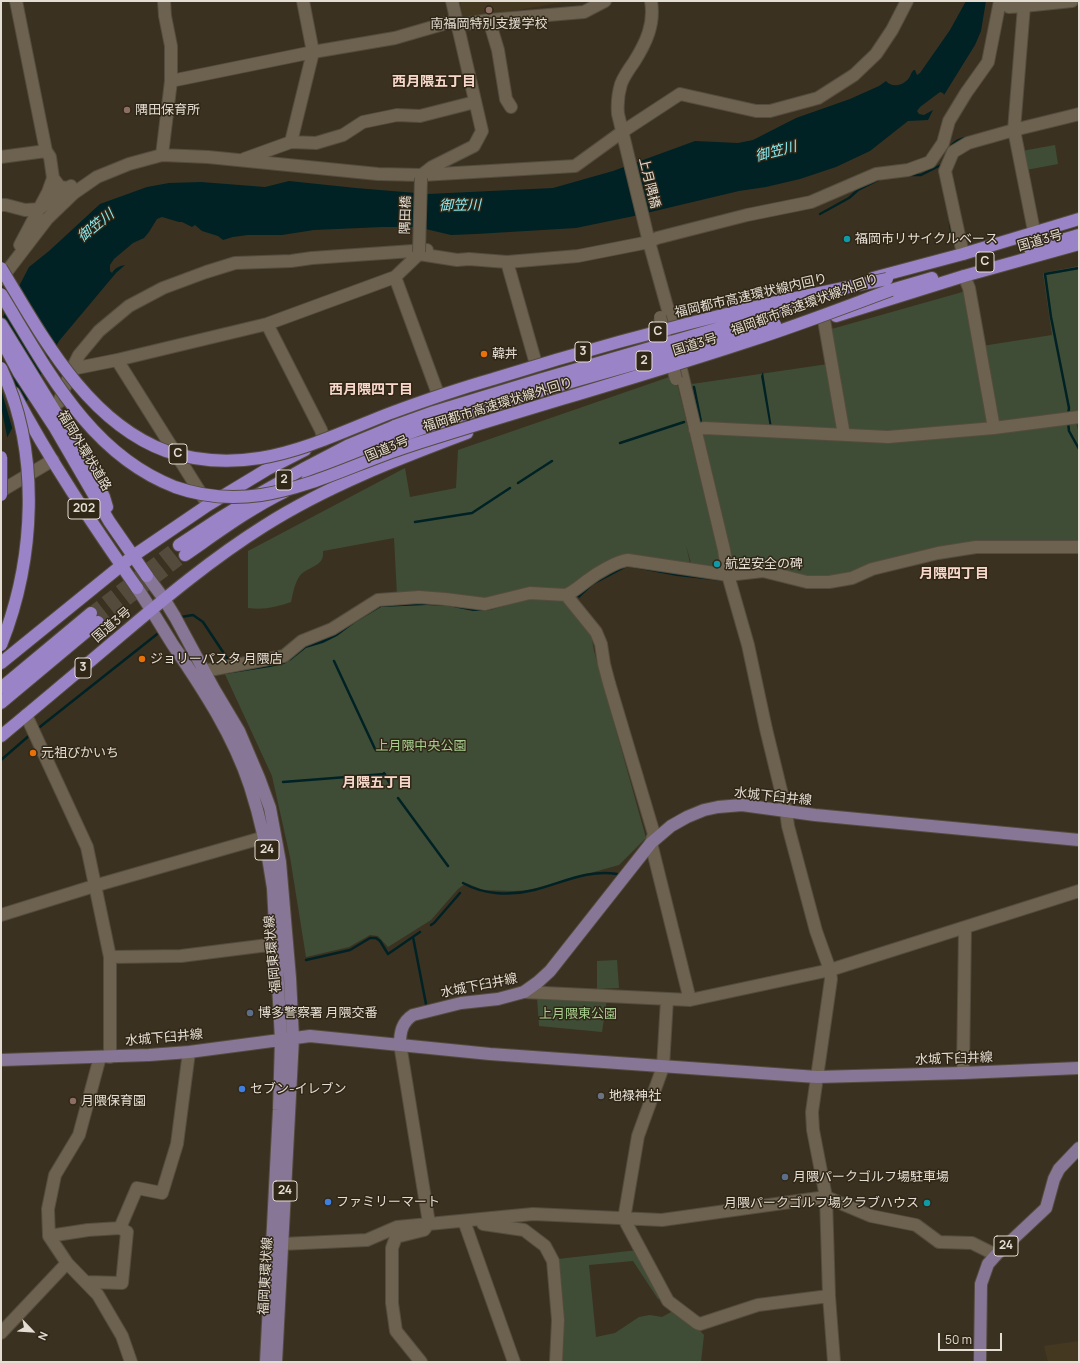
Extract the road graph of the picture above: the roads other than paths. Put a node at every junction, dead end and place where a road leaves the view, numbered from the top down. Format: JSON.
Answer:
{"nodes":[{"id":1,"x":16,"y":1,"type":"edge"},
{"id":2,"x":164,"y":1,"type":"edge"},
{"id":3,"x":303,"y":1,"type":"edge"},
{"id":4,"x":452,"y":1,"type":"edge"},
{"id":5,"x":605,"y":1,"type":"edge"},
{"id":6,"x":652,"y":1,"type":"edge"},
{"id":7,"x":907,"y":1,"type":"edge"},
{"id":8,"x":1000,"y":1,"type":"edge"},
{"id":9,"x":1005,"y":1,"type":"edge"},
{"id":10,"x":1072,"y":1,"type":"edge"},
{"id":11,"x":1024,"y":6,"type":"junction"},
{"id":12,"x":489,"y":20,"type":"junction"},
{"id":13,"x":458,"y":22,"type":"junction"},
{"id":14,"x":313,"y":52,"type":"junction"},
{"id":15,"x":171,"y":81,"type":"junction"},
{"id":16,"x":475,"y":102,"type":"junction"},
{"id":17,"x":511,"y":107,"type":"dead end"},
{"id":18,"x":1079,"y":114,"type":"edge"},
{"id":19,"x":1014,"y":130,"type":"junction"},
{"id":20,"x":623,"y":135,"type":"junction"},
{"id":21,"x":291,"y":142,"type":"junction"},
{"id":22,"x":46,"y":151,"type":"junction"},
{"id":23,"x":162,"y":155,"type":"junction"},
{"id":24,"x":1,"y":157,"type":"edge"},
{"id":25,"x":240,"y":161,"type":"junction"},
{"id":26,"x":129,"y":164,"type":"junction"},
{"id":27,"x":422,"y":176,"type":"junction"},
{"id":28,"x":53,"y":178,"type":"junction"},
{"id":29,"x":68,"y":188,"type":"junction"},
{"id":30,"x":1,"y":205,"type":"edge"},
{"id":31,"x":39,"y":209,"type":"junction"},
{"id":32,"x":1079,"y":219,"type":"edge"},
{"id":33,"x":1079,"y":223,"type":"edge"},
{"id":34,"x":1034,"y":232,"type":"junction"},
{"id":35,"x":1079,"y":235,"type":"edge"},
{"id":36,"x":648,"y":238,"type":"junction"},
{"id":37,"x":1079,"y":244,"type":"edge"},
{"id":38,"x":28,"y":245,"type":"junction"},
{"id":39,"x":17,"y":251,"type":"junction"},
{"id":40,"x":419,"y":253,"type":"junction"},
{"id":41,"x":964,"y":254,"type":"junction"},
{"id":42,"x":469,"y":259,"type":"junction"},
{"id":43,"x":507,"y":262,"type":"junction"},
{"id":44,"x":3,"y":263,"type":"edge"},
{"id":45,"x":964,"y":276,"type":"junction"},
{"id":46,"x":395,"y":277,"type":"junction"},
{"id":47,"x":1,"y":279,"type":"edge"},
{"id":48,"x":889,"y":284,"type":"junction"},
{"id":49,"x":1,"y":294,"type":"edge"},
{"id":50,"x":660,"y":317,"type":"dead end"},
{"id":51,"x":824,"y":320,"type":"junction"},
{"id":52,"x":1,"y":324,"type":"edge"},
{"id":53,"x":267,"y":324,"type":"junction"},
{"id":54,"x":673,"y":328,"type":"junction"},
{"id":55,"x":1,"y":339,"type":"edge"},
{"id":56,"x":117,"y":360,"type":"junction"},
{"id":57,"x":536,"y":364,"type":"junction"},
{"id":58,"x":680,"y":365,"type":"junction"},
{"id":59,"x":1,"y":368,"type":"edge"},
{"id":60,"x":72,"y":369,"type":"junction"},
{"id":61,"x":676,"y":379,"type":"dead end"},
{"id":62,"x":1,"y":384,"type":"edge"},
{"id":63,"x":438,"y":394,"type":"junction"},
{"id":64,"x":59,"y":402,"type":"dead end"},
{"id":65,"x":1079,"y":417,"type":"edge"},
{"id":66,"x":33,"y":428,"type":"junction"},
{"id":67,"x":994,"y":428,"type":"junction"},
{"id":68,"x":695,"y":430,"type":"junction"},
{"id":69,"x":844,"y":435,"type":"junction"},
{"id":70,"x":324,"y":440,"type":"junction"},
{"id":71,"x":1,"y":457,"type":"edge"},
{"id":72,"x":53,"y":460,"type":"junction"},
{"id":73,"x":1,"y":491,"type":"edge"},
{"id":74,"x":1,"y":494,"type":"edge"},
{"id":75,"x":208,"y":505,"type":"junction"},
{"id":76,"x":110,"y":521,"type":"junction"},
{"id":77,"x":1079,"y":547,"type":"edge"},
{"id":78,"x":182,"y":550,"type":"tunnel mouth"},
{"id":79,"x":133,"y":556,"type":"junction"},
{"id":80,"x":120,"y":565,"type":"junction"},
{"id":81,"x":728,"y":575,"type":"junction"},
{"id":82,"x":147,"y":576,"type":"joint"},
{"id":83,"x":137,"y":588,"type":"joint"},
{"id":84,"x":566,"y":595,"type":"junction"},
{"id":85,"x":164,"y":599,"type":"junction"},
{"id":86,"x":152,"y":609,"type":"junction"},
{"id":87,"x":1,"y":645,"type":"edge"},
{"id":88,"x":1,"y":663,"type":"edge"},
{"id":89,"x":204,"y":671,"type":"junction"},
{"id":90,"x":1,"y":688,"type":"edge"},
{"id":91,"x":55,"y":691,"type":"junction"},
{"id":92,"x":1,"y":703,"type":"edge"},
{"id":93,"x":26,"y":715,"type":"junction"},
{"id":94,"x":1,"y":726,"type":"edge"},
{"id":95,"x":1,"y":736,"type":"edge"},
{"id":96,"x":786,"y":811,"type":"junction"},
{"id":97,"x":265,"y":837,"type":"junction"},
{"id":98,"x":1079,"y":840,"type":"edge"},
{"id":99,"x":650,"y":843,"type":"junction"},
{"id":100,"x":94,"y":886,"type":"junction"},
{"id":101,"x":1079,"y":891,"type":"edge"},
{"id":102,"x":1,"y":915,"type":"edge"},
{"id":103,"x":965,"y":928,"type":"junction"},
{"id":104,"x":276,"y":944,"type":"junction"},
{"id":105,"x":110,"y":957,"type":"junction"},
{"id":106,"x":830,"y":970,"type":"junction"},
{"id":107,"x":524,"y":992,"type":"junction"},
{"id":108,"x":667,"y":999,"type":"junction"},
{"id":109,"x":690,"y":1000,"type":"junction"},
{"id":110,"x":294,"y":1038,"type":"junction"},
{"id":111,"x":281,"y":1040,"type":"junction"},
{"id":112,"x":400,"y":1044,"type":"junction"},
{"id":113,"x":189,"y":1052,"type":"junction"},
{"id":114,"x":105,"y":1057,"type":"junction"},
{"id":115,"x":1,"y":1060,"type":"edge"},
{"id":116,"x":663,"y":1067,"type":"junction"},
{"id":117,"x":1079,"y":1068,"type":"edge"},
{"id":118,"x":963,"y":1073,"type":"junction"},
{"id":119,"x":817,"y":1077,"type":"junction"},
{"id":120,"x":1079,"y":1148,"type":"edge"},
{"id":121,"x":826,"y":1197,"type":"junction"},
{"id":122,"x":624,"y":1219,"type":"junction"},
{"id":123,"x":464,"y":1221,"type":"junction"},
{"id":124,"x":429,"y":1224,"type":"junction"},
{"id":125,"x":120,"y":1228,"type":"junction"},
{"id":126,"x":50,"y":1236,"type":"junction"},
{"id":127,"x":282,"y":1244,"type":"junction"},
{"id":128,"x":996,"y":1255,"type":"junction"},
{"id":129,"x":67,"y":1263,"type":"junction"},
{"id":130,"x":87,"y":1282,"type":"junction"},
{"id":131,"x":829,"y":1296,"type":"junction"},
{"id":132,"x":1,"y":1333,"type":"edge"},
{"id":133,"x":131,"y":1362,"type":"edge"},
{"id":134,"x":266,"y":1362,"type":"edge"},
{"id":135,"x":276,"y":1362,"type":"edge"},
{"id":136,"x":421,"y":1362,"type":"edge"},
{"id":137,"x":514,"y":1362,"type":"edge"},
{"id":138,"x":556,"y":1362,"type":"edge"},
{"id":139,"x":834,"y":1362,"type":"edge"},
{"id":140,"x":980,"y":1362,"type":"edge"}],
"edges":[{"from":1,"to":22,"type":"street"},
{"from":2,"to":15,"type":"street"},
{"from":3,"to":14,"type":"street"},
{"from":4,"to":13,"type":"street"},
{"from":5,"to":12,"type":"street"},
{"from":6,"to":20,"type":"street","name":"上月隅橋"},
{"from":7,"to":20,"type":"street"},
{"from":8,"to":36,"type":"street"},
{"from":9,"to":11,"type":"street"},
{"from":10,"to":11,"type":"street"},
{"from":11,"to":19,"type":"street"},
{"from":12,"to":13,"type":"street"},
{"from":12,"to":17,"type":"street"},
{"from":13,"to":14,"type":"street"},
{"from":13,"to":16,"type":"street"},
{"from":14,"to":15,"type":"street"},
{"from":14,"to":21,"type":"street"},
{"from":15,"to":23,"type":"street"},
{"from":16,"to":21,"type":"street"},
{"from":16,"to":27,"type":"street"},
{"from":18,"to":19,"type":"street"},
{"from":19,"to":34,"type":"street"},
{"from":19,"to":41,"type":"street"},
{"from":20,"to":27,"type":"street"},
{"from":20,"to":36,"type":"street","name":"上月隅橋"},
{"from":21,"to":25,"type":"street"},
{"from":22,"to":24,"type":"street"},
{"from":22,"to":28,"type":"street"},
{"from":23,"to":25,"type":"street"},
{"from":23,"to":26,"type":"street"},
{"from":25,"to":27,"type":"street"},
{"from":26,"to":29,"type":"street"},
{"from":26,"to":38,"type":"street"},
{"from":27,"to":40,"type":"street","name":"隅田橋","bridge":true},
{"from":28,"to":29,"type":"street"},
{"from":28,"to":31,"type":"street"},
{"from":29,"to":31,"type":"street"},
{"from":30,"to":31,"type":"street"},
{"from":31,"to":39,"type":"street"},
{"from":32,"to":34,"type":"highway","name":"国道3号","number":"3"},
{"from":33,"to":48,"type":"highway","name":"福岡都市高速環状線内回り","number":"C"},
{"from":34,"to":41,"type":"highway","name":"国道3号","number":"3"},
{"from":35,"to":48,"type":"highway","name":"福岡都市高速環状線外回り","number":"C"},
{"from":36,"to":43,"type":"street"},
{"from":36,"to":54,"type":"street","name":"上月隅橋"},
{"from":37,"to":45,"type":"highway","name":"国道3号","number":"3"},
{"from":38,"to":39,"type":"street"},
{"from":38,"to":47,"type":"street"},
{"from":39,"to":44,"type":"street"},
{"from":40,"to":42,"type":"street"},
{"from":40,"to":46,"type":"street"},
{"from":41,"to":54,"type":"highway","name":"国道3号","number":"3"},
{"from":42,"to":43,"type":"street"},
{"from":42,"to":60,"type":"street"},
{"from":43,"to":57,"type":"street"},
{"from":44,"to":48,"type":"highway","name":"福岡都市高速環状線内回り","number":"C","bridge":true},
{"from":45,"to":51,"type":"highway","name":"国道3号","number":"3"},
{"from":45,"to":67,"type":"street"},
{"from":46,"to":53,"type":"street"},
{"from":46,"to":63,"type":"street"},
{"from":48,"to":49,"type":"highway","name":"福岡都市高速環状線外回り","number":"C","bridge":true},
{"from":48,"to":78,"type":"highway","number":"2","bridge":true},
{"from":50,"to":61,"type":"street","bridge":true},
{"from":51,"to":58,"type":"highway","name":"国道3号","number":"3"},
{"from":51,"to":69,"type":"street"},
{"from":52,"to":76,"type":"highway"},
{"from":53,"to":56,"type":"street"},
{"from":53,"to":70,"type":"street"},
{"from":54,"to":57,"type":"highway","name":"国道3号","number":"3"},
{"from":54,"to":58,"type":"street","name":"上月隅橋"},
{"from":55,"to":76,"type":"highway","name":"福岡外環状道路","number":"202"},
{"from":56,"to":60,"type":"street"},
{"from":56,"to":75,"type":"street"},
{"from":57,"to":63,"type":"highway","name":"国道3号","number":"3"},
{"from":58,"to":68,"type":"street","name":"上月隅橋"},
{"from":58,"to":85,"type":"highway","name":"国道3号","number":"3"},
{"from":59,"to":66,"type":"highway","number":"202","bridge":true},
{"from":59,"to":87,"type":"highway","bridge":true},
{"from":60,"to":64,"type":"street"},
{"from":62,"to":66,"type":"highway"},
{"from":63,"to":70,"type":"highway","name":"国道3号","number":"3"},
{"from":65,"to":67,"type":"street"},
{"from":66,"to":72,"type":"highway","number":"202"},
{"from":67,"to":69,"type":"street"},
{"from":68,"to":69,"type":"street"},
{"from":68,"to":81,"type":"street","name":"上月隅橋"},
{"from":70,"to":75,"type":"highway","name":"国道3号","number":"3"},
{"from":71,"to":74,"type":"highway","bridge":true},
{"from":72,"to":73,"type":"street"},
{"from":72,"to":80,"type":"highway","number":"202"},
{"from":75,"to":79,"type":"highway","name":"国道3号","number":"3"},
{"from":76,"to":79,"type":"highway","name":"福岡外環状道路","number":"202"},
{"from":77,"to":81,"type":"street"},
{"from":79,"to":80,"type":"highway","name":"国道3号","number":"3"},
{"from":79,"to":82,"type":"highway","name":"福岡外環状道路","number":"202"},
{"from":80,"to":83,"type":"highway","number":"202"},
{"from":80,"to":88,"type":"highway","name":"国道3号","number":"3"},
{"from":81,"to":84,"type":"street"},
{"from":81,"to":96,"type":"street","name":"上月隅橋"},
{"from":82,"to":85,"type":"main road","name":"福岡東環状線","number":"24"},
{"from":83,"to":86,"type":"main road","name":"福岡東環状線","number":"24"},
{"from":84,"to":89,"type":"street"},
{"from":84,"to":99,"type":"street"},
{"from":85,"to":86,"type":"highway","name":"国道3号","number":"3"},
{"from":85,"to":89,"type":"main road","name":"福岡東環状線","number":"24"},
{"from":86,"to":91,"type":"highway","name":"国道3号","number":"3"},
{"from":86,"to":97,"type":"main road","name":"福岡東環状線","number":"24"},
{"from":89,"to":110,"type":"main road","name":"福岡東環状線","number":"24"},
{"from":90,"to":92,"type":"highway"},
{"from":91,"to":93,"type":"highway","name":"国道3号","number":"3"},
{"from":91,"to":94,"type":"highway"},
{"from":93,"to":95,"type":"highway","name":"国道3号","number":"3"},
{"from":93,"to":100,"type":"street"},
{"from":96,"to":98,"type":"main road","name":"水城下臼井線"},
{"from":96,"to":99,"type":"main road","name":"水城下臼井線"},
{"from":96,"to":106,"type":"street","name":"上月隅橋"},
{"from":97,"to":100,"type":"street"},
{"from":97,"to":104,"type":"main road","name":"福岡東環状線","number":"24"},
{"from":99,"to":107,"type":"main road","name":"水城下臼井線"},
{"from":99,"to":109,"type":"street"},
{"from":100,"to":102,"type":"street"},
{"from":100,"to":105,"type":"street"},
{"from":101,"to":103,"type":"street"},
{"from":103,"to":106,"type":"street"},
{"from":103,"to":118,"type":"street"},
{"from":104,"to":105,"type":"street"},
{"from":104,"to":111,"type":"main road","name":"福岡東環状線","number":"24"},
{"from":105,"to":114,"type":"street"},
{"from":106,"to":109,"type":"street"},
{"from":106,"to":119,"type":"street"},
{"from":107,"to":108,"type":"street"},
{"from":107,"to":112,"type":"main road","name":"水城下臼井線"},
{"from":108,"to":109,"type":"street"},
{"from":108,"to":116,"type":"street"},
{"from":110,"to":111,"type":"main road","name":"水城下臼井線"},
{"from":110,"to":112,"type":"main road","name":"水城下臼井線"},
{"from":110,"to":127,"type":"main road","name":"福岡東環状線","number":"24"},
{"from":111,"to":113,"type":"main road","name":"水城下臼井線"},
{"from":111,"to":134,"type":"main road","name":"福岡東環状線","number":"24"},
{"from":112,"to":116,"type":"main road","name":"水城下臼井線"},
{"from":112,"to":124,"type":"street"},
{"from":113,"to":114,"type":"main road","name":"水城下臼井線"},
{"from":113,"to":125,"type":"street"},
{"from":114,"to":115,"type":"main road","name":"水城下臼井線"},
{"from":114,"to":126,"type":"street"},
{"from":116,"to":119,"type":"main road","name":"水城下臼井線"},
{"from":116,"to":122,"type":"street"},
{"from":117,"to":118,"type":"main road","name":"水城下臼井線"},
{"from":118,"to":119,"type":"main road","name":"水城下臼井線"},
{"from":119,"to":121,"type":"street"},
{"from":120,"to":128,"type":"main road","number":"24"},
{"from":121,"to":122,"type":"street"},
{"from":121,"to":128,"type":"street"},
{"from":121,"to":131,"type":"street"},
{"from":122,"to":123,"type":"street"},
{"from":122,"to":131,"type":"street"},
{"from":123,"to":124,"type":"street"},
{"from":123,"to":137,"type":"street"},
{"from":123,"to":138,"type":"street"},
{"from":124,"to":127,"type":"street"},
{"from":124,"to":136,"type":"street"},
{"from":125,"to":126,"type":"street"},
{"from":125,"to":130,"type":"street"},
{"from":126,"to":129,"type":"street"},
{"from":127,"to":135,"type":"main road","name":"福岡東環状線","number":"24"},
{"from":128,"to":140,"type":"main road","number":"24"},
{"from":129,"to":130,"type":"street"},
{"from":129,"to":132,"type":"street"},
{"from":130,"to":133,"type":"street"},
{"from":131,"to":139,"type":"street"}]}
